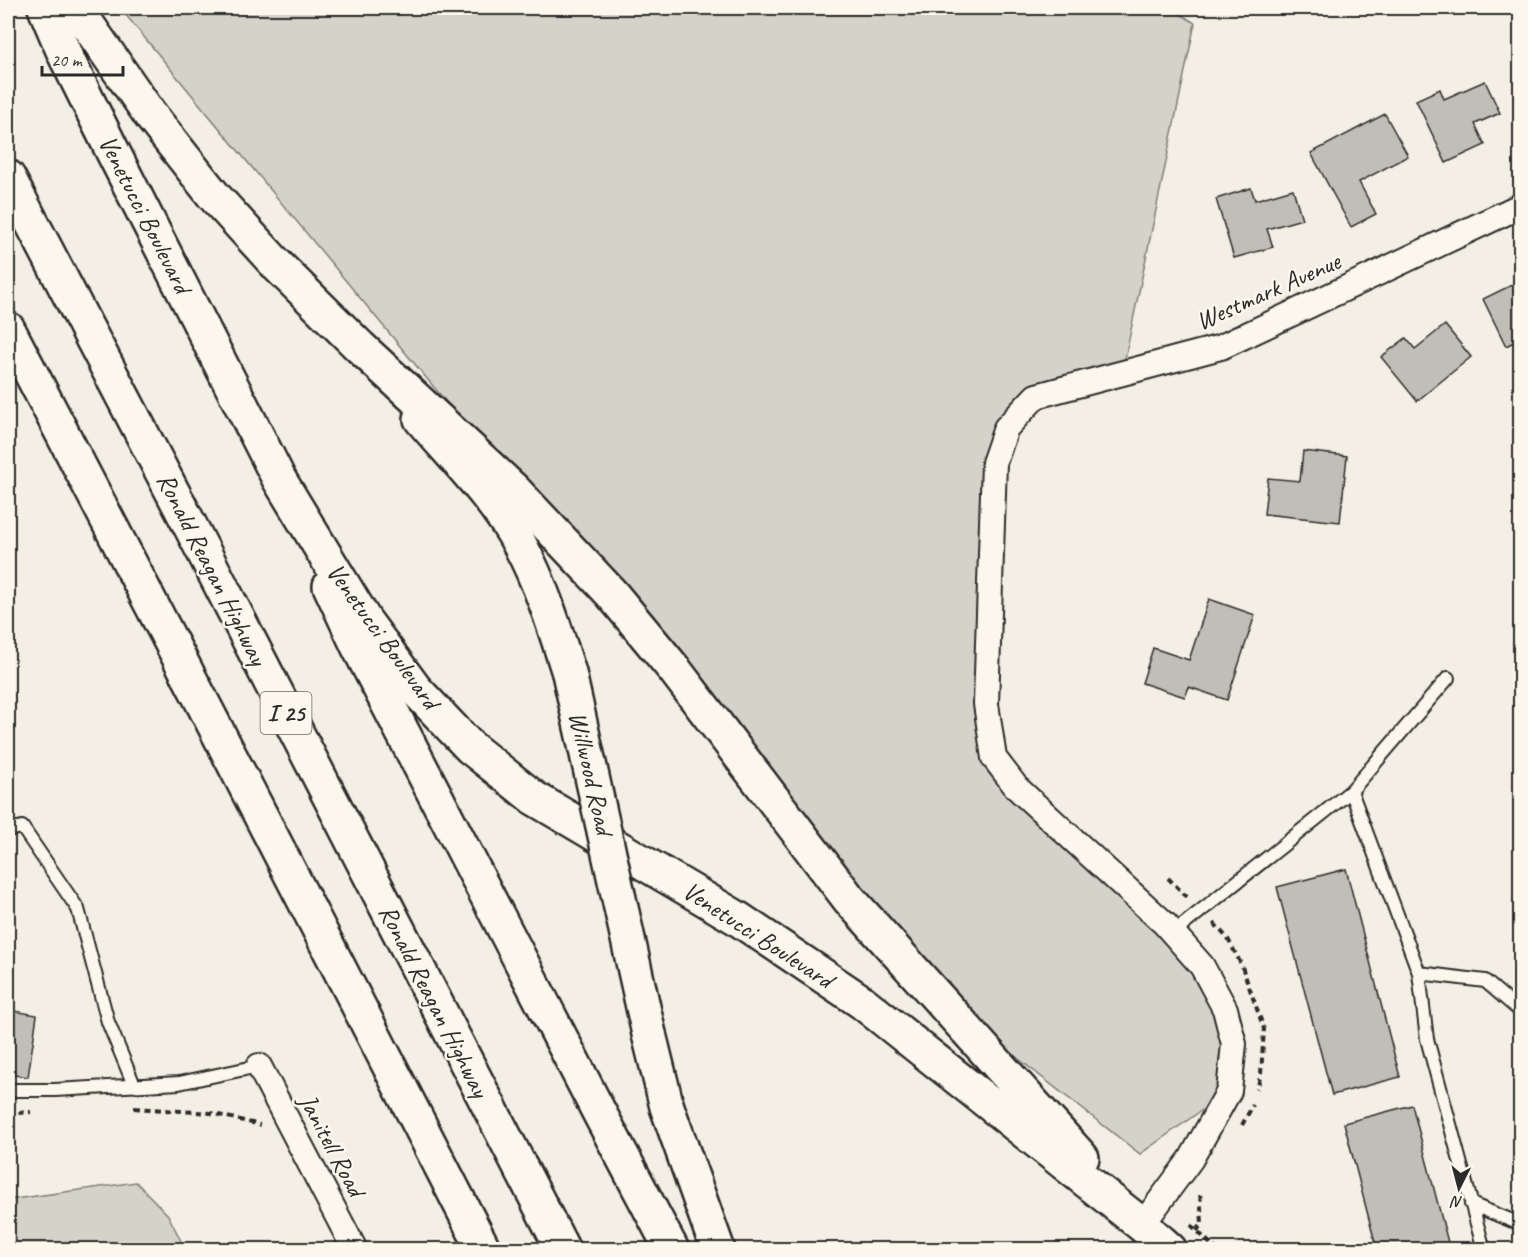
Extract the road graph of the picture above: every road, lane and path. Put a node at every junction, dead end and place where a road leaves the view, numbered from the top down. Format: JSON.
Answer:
{"nodes":[{"id":1,"x":45,"y":8,"type":"edge"},
{"id":2,"x":76,"y":8,"type":"edge"},
{"id":3,"x":8,"y":177,"type":"edge"},
{"id":4,"x":1521,"y":206,"type":"edge"},
{"id":5,"x":8,"y":329,"type":"edge"},
{"id":6,"x":360,"y":347,"type":"junction"},
{"id":7,"x":279,"y":479,"type":"junction"},
{"id":8,"x":1448,"y":678,"type":"dead end"},
{"id":9,"x":1351,"y":791,"type":"junction"},
{"id":10,"x":8,"y":830,"type":"edge"},
{"id":11,"x":1173,"y":933,"type":"junction"},
{"id":12,"x":1419,"y":974,"type":"junction"},
{"id":13,"x":1521,"y":1011,"type":"edge"},
{"id":14,"x":260,"y":1066,"type":"joint"},
{"id":15,"x":134,"y":1085,"type":"junction"},
{"id":16,"x":8,"y":1090,"type":"edge"},
{"id":17,"x":125,"y":1107,"type":"dead end"},
{"id":18,"x":41,"y":1111,"type":"dead end"},
{"id":19,"x":8,"y":1114,"type":"edge"},
{"id":20,"x":294,"y":1134,"type":"junction"},
{"id":21,"x":1471,"y":1204,"type":"junction"},
{"id":22,"x":1521,"y":1224,"type":"edge"},
{"id":23,"x":1142,"y":1225,"type":"junction"},
{"id":24,"x":355,"y":1250,"type":"edge"},
{"id":25,"x":484,"y":1250,"type":"edge"},
{"id":26,"x":563,"y":1250,"type":"edge"},
{"id":27,"x":672,"y":1250,"type":"edge"},
{"id":28,"x":718,"y":1250,"type":"edge"},
{"id":29,"x":1170,"y":1250,"type":"edge"},
{"id":30,"x":1484,"y":1250,"type":"edge"}],
"edges":[{"from":1,"to":7,"type":"main road","name":"Venetucci Boulevard"},
{"from":2,"to":6,"type":"main road","name":"Venetucci Boulevard"},
{"from":3,"to":26,"type":"main road","name":"Ronald Reagan Highway","number":"I 25"},
{"from":4,"to":11,"type":"street","name":"Westmark Avenue"},
{"from":5,"to":25,"type":"main road","number":"I 25"},
{"from":6,"to":23,"type":"main road","name":"Venetucci Boulevard"},
{"from":6,"to":28,"type":"main road","name":"Willwood Road","bridge":true},
{"from":7,"to":23,"type":"main road","name":"Venetucci Boulevard"},
{"from":7,"to":27,"type":"main road"},
{"from":8,"to":9,"type":"lane"},
{"from":9,"to":11,"type":"lane"},
{"from":9,"to":12,"type":"lane"},
{"from":10,"to":15,"type":"lane"},
{"from":11,"to":23,"type":"street"},
{"from":12,"to":13,"type":"lane"},
{"from":12,"to":21,"type":"lane"},
{"from":14,"to":15,"type":"lane"},
{"from":14,"to":20,"type":"street","name":"Janitell Road"},
{"from":15,"to":16,"type":"lane"},
{"from":17,"to":20,"type":"path"},
{"from":18,"to":19,"type":"path"},
{"from":20,"to":24,"type":"street","name":"Janitell Road"},
{"from":21,"to":22,"type":"lane"},
{"from":21,"to":30,"type":"lane"},
{"from":23,"to":29,"type":"main road","name":"Venetucci Boulevard"}]}
